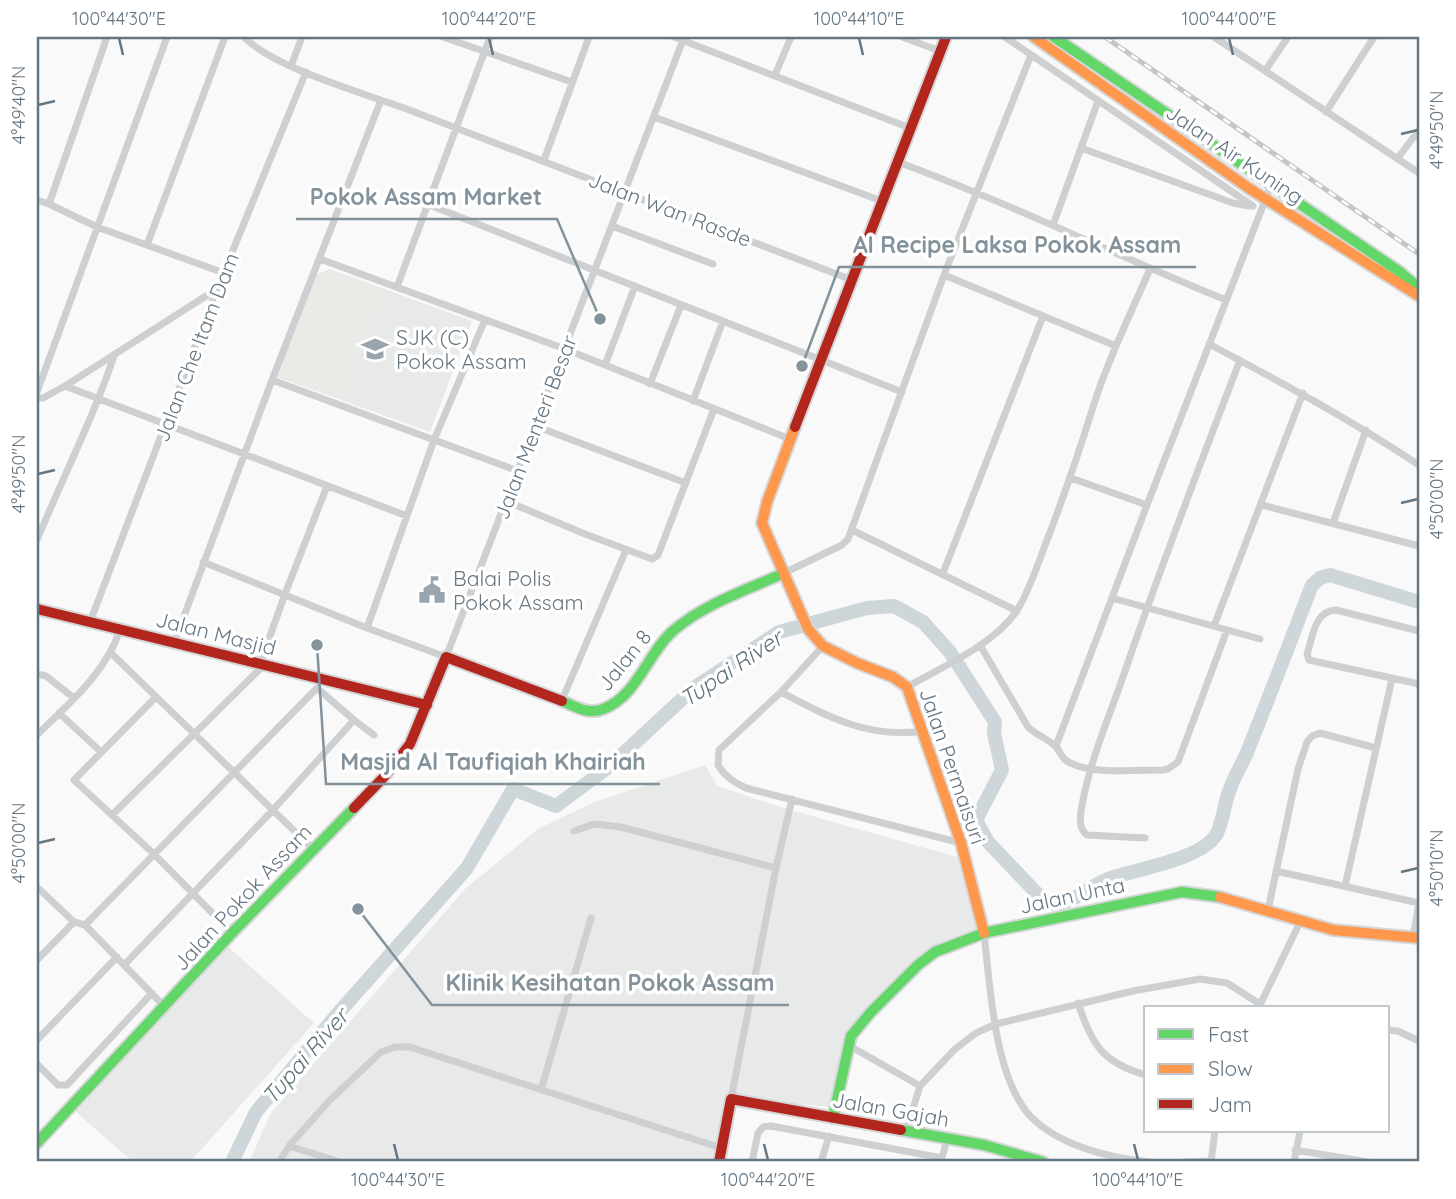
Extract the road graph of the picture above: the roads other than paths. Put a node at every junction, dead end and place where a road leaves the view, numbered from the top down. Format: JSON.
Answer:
{"nodes":[{"id":1,"x":107,"y":37,"type":"edge"},
{"id":2,"x":167,"y":37,"type":"edge"},
{"id":3,"x":223,"y":37,"type":"edge"},
{"id":4,"x":244,"y":37,"type":"edge"},
{"id":5,"x":302,"y":37,"type":"edge"},
{"id":6,"x":443,"y":37,"type":"edge"},
{"id":7,"x":490,"y":37,"type":"edge"},
{"id":8,"x":589,"y":37,"type":"edge"},
{"id":9,"x":674,"y":37,"type":"edge"},
{"id":10,"x":791,"y":37,"type":"edge"},
{"id":11,"x":902,"y":37,"type":"edge"},
{"id":12,"x":946,"y":37,"type":"edge"},
{"id":13,"x":1005,"y":37,"type":"edge"},
{"id":14,"x":1034,"y":37,"type":"edge"},
{"id":15,"x":1054,"y":37,"type":"edge"},
{"id":16,"x":1214,"y":37,"type":"edge"},
{"id":17,"x":1288,"y":37,"type":"edge"},
{"id":18,"x":1374,"y":37,"type":"edge"},
{"id":19,"x":683,"y":40,"type":"junction"},
{"id":20,"x":940,"y":51,"type":"junction"},
{"id":21,"x":484,"y":52,"type":"junction"},
{"id":22,"x":1031,"y":55,"type":"junction"},
{"id":23,"x":291,"y":66,"type":"junction"},
{"id":24,"x":1265,"y":71,"type":"junction"},
{"id":25,"x":306,"y":72,"type":"junction"},
{"id":26,"x":775,"y":75,"type":"junction"},
{"id":27,"x":572,"y":82,"type":"junction"},
{"id":28,"x":381,"y":100,"type":"junction"},
{"id":29,"x":1098,"y":101,"type":"junction"},
{"id":30,"x":1326,"y":112,"type":"junction"},
{"id":31,"x":654,"y":117,"type":"junction"},
{"id":32,"x":910,"y":128,"type":"junction"},
{"id":33,"x":457,"y":129,"type":"junction"},
{"id":34,"x":1419,"y":130,"type":"edge"},
{"id":35,"x":1081,"y":148,"type":"junction"},
{"id":36,"x":1396,"y":159,"type":"junction"},
{"id":37,"x":544,"y":160,"type":"junction"},
{"id":38,"x":898,"y":162,"type":"junction"},
{"id":39,"x":1419,"y":173,"type":"edge"},
{"id":40,"x":1271,"y":185,"type":"junction"},
{"id":41,"x":976,"y":191,"type":"junction"},
{"id":42,"x":625,"y":192,"type":"junction"},
{"id":43,"x":37,"y":200,"type":"edge"},
{"id":44,"x":883,"y":201,"type":"junction"},
{"id":45,"x":49,"y":204,"type":"junction"},
{"id":46,"x":427,"y":204,"type":"junction"},
{"id":47,"x":1259,"y":204,"type":"junction"},
{"id":48,"x":1053,"y":225,"type":"junction"},
{"id":49,"x":97,"y":226,"type":"junction"},
{"id":50,"x":612,"y":226,"type":"junction"},
{"id":51,"x":147,"y":245,"type":"junction"},
{"id":52,"x":320,"y":259,"type":"junction"},
{"id":53,"x":713,"y":264,"type":"dead end"},
{"id":54,"x":1150,"y":270,"type":"junction"},
{"id":55,"x":595,"y":271,"type":"junction"},
{"id":56,"x":224,"y":273,"type":"junction"},
{"id":57,"x":944,"y":275,"type":"junction"},
{"id":58,"x":852,"y":280,"type":"junction"},
{"id":59,"x":635,"y":286,"type":"junction"},
{"id":60,"x":397,"y":287,"type":"junction"},
{"id":61,"x":1419,"y":288,"type":"edge"},
{"id":62,"x":217,"y":289,"type":"junction"},
{"id":63,"x":1419,"y":296,"type":"edge"},
{"id":64,"x":1226,"y":300,"type":"junction"},
{"id":65,"x":681,"y":304,"type":"junction"},
{"id":66,"x":1043,"y":316,"type":"junction"},
{"id":67,"x":484,"y":321,"type":"junction"},
{"id":68,"x":723,"y":321,"type":"junction"},
{"id":69,"x":1209,"y":344,"type":"junction"},
{"id":70,"x":1116,"y":346,"type":"junction"},
{"id":71,"x":565,"y":349,"type":"junction"},
{"id":72,"x":114,"y":356,"type":"junction"},
{"id":73,"x":821,"y":360,"type":"junction"},
{"id":74,"x":1240,"y":360,"type":"junction"},
{"id":75,"x":605,"y":365,"type":"junction"},
{"id":76,"x":272,"y":380,"type":"junction"},
{"id":77,"x":650,"y":384,"type":"junction"},
{"id":78,"x":65,"y":386,"type":"junction"},
{"id":79,"x":37,"y":392,"type":"edge"},
{"id":80,"x":902,"y":392,"type":"junction"},
{"id":81,"x":1303,"y":393,"type":"junction"},
{"id":82,"x":37,"y":398,"type":"edge"},
{"id":83,"x":99,"y":400,"type":"junction"},
{"id":84,"x":693,"y":401,"type":"junction"},
{"id":85,"x":714,"y":409,"type":"junction"},
{"id":86,"x":167,"y":425,"type":"junction"},
{"id":87,"x":535,"y":426,"type":"junction"},
{"id":88,"x":1366,"y":430,"type":"junction"},
{"id":89,"x":790,"y":439,"type":"junction"},
{"id":90,"x":434,"y":440,"type":"junction"},
{"id":91,"x":244,"y":455,"type":"junction"},
{"id":92,"x":1419,"y":465,"type":"edge"},
{"id":93,"x":518,"y":471,"type":"junction"},
{"id":94,"x":1071,"y":478,"type":"junction"},
{"id":95,"x":686,"y":483,"type":"junction"},
{"id":96,"x":327,"y":486,"type":"junction"},
{"id":97,"x":506,"y":501,"type":"junction"},
{"id":98,"x":1147,"y":505,"type":"junction"},
{"id":99,"x":1262,"y":505,"type":"junction"},
{"id":100,"x":407,"y":516,"type":"junction"},
{"id":101,"x":1333,"y":523,"type":"junction"},
{"id":102,"x":852,"y":530,"type":"junction"},
{"id":103,"x":37,"y":540,"type":"edge"},
{"id":104,"x":1419,"y":545,"type":"edge"},
{"id":105,"x":626,"y":551,"type":"junction"},
{"id":106,"x":203,"y":562,"type":"junction"},
{"id":107,"x":784,"y":573,"type":"junction"},
{"id":108,"x":943,"y":573,"type":"junction"},
{"id":109,"x":285,"y":594,"type":"junction"},
{"id":110,"x":1112,"y":598,"type":"junction"},
{"id":111,"x":1146,"y":607,"type":"junction"},
{"id":112,"x":37,"y":609,"type":"edge"},
{"id":113,"x":1017,"y":611,"type":"junction"},
{"id":114,"x":90,"y":622,"type":"junction"},
{"id":115,"x":1214,"y":626,"type":"junction"},
{"id":116,"x":367,"y":628,"type":"junction"},
{"id":117,"x":120,"y":630,"type":"junction"},
{"id":118,"x":1227,"y":630,"type":"junction"},
{"id":119,"x":1419,"y":631,"type":"edge"},
{"id":120,"x":1260,"y":639,"type":"dead end"},
{"id":121,"x":174,"y":643,"type":"junction"},
{"id":122,"x":980,"y":645,"type":"junction"},
{"id":123,"x":823,"y":646,"type":"junction"},
{"id":124,"x":111,"y":653,"type":"junction"},
{"id":125,"x":446,"y":657,"type":"junction"},
{"id":126,"x":262,"y":664,"type":"junction"},
{"id":127,"x":37,"y":674,"type":"edge"},
{"id":128,"x":1392,"y":679,"type":"junction"},
{"id":129,"x":1419,"y":684,"type":"edge"},
{"id":130,"x":907,"y":687,"type":"junction"},
{"id":131,"x":781,"y":692,"type":"junction"},
{"id":132,"x":74,"y":698,"type":"junction"},
{"id":133,"x":155,"y":698,"type":"junction"},
{"id":134,"x":408,"y":700,"type":"junction"},
{"id":135,"x":562,"y":700,"type":"junction"},
{"id":136,"x":427,"y":705,"type":"junction"},
{"id":137,"x":58,"y":713,"type":"junction"},
{"id":138,"x":354,"y":720,"type":"junction"},
{"id":139,"x":418,"y":727,"type":"junction"},
{"id":140,"x":924,"y":731,"type":"junction"},
{"id":141,"x":37,"y":735,"type":"edge"},
{"id":142,"x":374,"y":735,"type":"dead end"},
{"id":143,"x":194,"y":736,"type":"junction"},
{"id":144,"x":1056,"y":746,"type":"junction"},
{"id":145,"x":1376,"y":748,"type":"junction"},
{"id":146,"x":101,"y":752,"type":"junction"},
{"id":147,"x":1092,"y":768,"type":"junction"},
{"id":148,"x":233,"y":774,"type":"junction"},
{"id":149,"x":792,"y":799,"type":"junction"},
{"id":150,"x":273,"y":810,"type":"junction"},
{"id":151,"x":112,"y":815,"type":"junction"},
{"id":152,"x":574,"y":831,"type":"dead end"},
{"id":153,"x":1145,"y":838,"type":"dead end"},
{"id":154,"x":961,"y":843,"type":"junction"},
{"id":155,"x":313,"y":849,"type":"junction"},
{"id":156,"x":155,"y":855,"type":"junction"},
{"id":157,"x":776,"y":868,"type":"junction"},
{"id":158,"x":1276,"y":871,"type":"junction"},
{"id":159,"x":1345,"y":886,"type":"junction"},
{"id":160,"x":37,"y":887,"type":"edge"},
{"id":161,"x":192,"y":894,"type":"junction"},
{"id":162,"x":1419,"y":903,"type":"edge"},
{"id":163,"x":1268,"y":910,"type":"junction"},
{"id":164,"x":591,"y":918,"type":"dead end"},
{"id":165,"x":1301,"y":920,"type":"junction"},
{"id":166,"x":74,"y":922,"type":"junction"},
{"id":167,"x":85,"y":925,"type":"junction"},
{"id":168,"x":232,"y":933,"type":"junction"},
{"id":169,"x":984,"y":933,"type":"junction"},
{"id":170,"x":1416,"y":938,"type":"edge"},
{"id":171,"x":117,"y":957,"type":"junction"},
{"id":172,"x":37,"y":960,"type":"edge"},
{"id":173,"x":124,"y":965,"type":"junction"},
{"id":174,"x":152,"y":993,"type":"junction"},
{"id":175,"x":1078,"y":1003,"type":"junction"},
{"id":176,"x":1259,"y":1006,"type":"edge"},
{"id":177,"x":165,"y":1007,"type":"junction"},
{"id":178,"x":996,"y":1024,"type":"junction"},
{"id":179,"x":1390,"y":1030,"type":"edge"},
{"id":180,"x":37,"y":1040,"type":"edge"},
{"id":181,"x":1419,"y":1041,"type":"edge"},
{"id":182,"x":847,"y":1045,"type":"junction"},
{"id":183,"x":37,"y":1064,"type":"edge"},
{"id":184,"x":1144,"y":1073,"type":"edge"},
{"id":185,"x":920,"y":1086,"type":"junction"},
{"id":186,"x":541,"y":1090,"type":"junction"},
{"id":187,"x":731,"y":1099,"type":"junction"},
{"id":188,"x":833,"y":1118,"type":"junction"},
{"id":189,"x":906,"y":1131,"type":"junction"},
{"id":190,"x":1214,"y":1132,"type":"edge"},
{"id":191,"x":1300,"y":1132,"type":"edge"},
{"id":192,"x":829,"y":1136,"type":"junction"},
{"id":193,"x":947,"y":1139,"type":"junction"},
{"id":194,"x":37,"y":1143,"type":"edge"},
{"id":195,"x":289,"y":1146,"type":"junction"},
{"id":196,"x":721,"y":1148,"type":"junction"},
{"id":197,"x":1295,"y":1150,"type":"junction"},
{"id":198,"x":1016,"y":1158,"type":"edge"},
{"id":199,"x":1332,"y":1159,"type":"edge"},
{"id":200,"x":942,"y":1160,"type":"edge"},
{"id":201,"x":1211,"y":1161,"type":"edge"},
{"id":202,"x":279,"y":1162,"type":"edge"},
{"id":203,"x":340,"y":1162,"type":"edge"},
{"id":204,"x":719,"y":1162,"type":"edge"},
{"id":205,"x":752,"y":1162,"type":"edge"},
{"id":206,"x":821,"y":1162,"type":"edge"},
{"id":207,"x":1043,"y":1162,"type":"edge"},
{"id":208,"x":1149,"y":1162,"type":"edge"},
{"id":209,"x":1185,"y":1162,"type":"edge"},
{"id":210,"x":1294,"y":1162,"type":"edge"},
{"id":211,"x":1368,"y":1162,"type":"edge"}],
"edges":[{"from":1,"to":45,"type":"street"},
{"from":2,"to":49,"type":"street"},
{"from":3,"to":51,"type":"street"},
{"from":4,"to":23,"type":"street","name":"Jalan Wan Rasde"},
{"from":5,"to":23,"type":"street"},
{"from":6,"to":21,"type":"street"},
{"from":7,"to":21,"type":"street"},
{"from":8,"to":27,"type":"street"},
{"from":9,"to":19,"type":"street"},
{"from":10,"to":26,"type":"street"},
{"from":11,"to":20,"type":"street"},
{"from":12,"to":20,"type":"street","name":"Jalan Permaisuri"},
{"from":13,"to":22,"type":"street"},
{"from":14,"to":47,"type":"street","name":"Jalan Air Kuning"},
{"from":15,"to":40,"type":"street","name":"Jalan Air Kuning"},
{"from":16,"to":24,"type":"street"},
{"from":17,"to":24,"type":"street"},
{"from":18,"to":30,"type":"street"},
{"from":19,"to":26,"type":"street"},
{"from":19,"to":31,"type":"street","name":"Jalan Menteri Besar"},
{"from":20,"to":32,"type":"street","name":"Jalan Permaisuri"},
{"from":21,"to":27,"type":"street"},
{"from":21,"to":33,"type":"street"},
{"from":22,"to":29,"type":"street"},
{"from":22,"to":41,"type":"street"},
{"from":23,"to":25,"type":"street","name":"Jalan Wan Rasde"},
{"from":24,"to":30,"type":"street"},
{"from":25,"to":28,"type":"street","name":"Jalan Wan Rasde"},
{"from":25,"to":56,"type":"street","name":"Jalan Che Itam Dam"},
{"from":26,"to":32,"type":"street"},
{"from":27,"to":37,"type":"street"},
{"from":28,"to":33,"type":"street","name":"Jalan Wan Rasde"},
{"from":28,"to":52,"type":"street"},
{"from":29,"to":35,"type":"street"},
{"from":29,"to":47,"type":"street"},
{"from":30,"to":36,"type":"street"},
{"from":31,"to":42,"type":"street","name":"Jalan Menteri Besar"},
{"from":31,"to":44,"type":"street"},
{"from":32,"to":38,"type":"street","name":"Jalan Permaisuri"},
{"from":33,"to":37,"type":"street","name":"Jalan Wan Rasde"},
{"from":33,"to":46,"type":"street"},
{"from":34,"to":36,"type":"street"},
{"from":35,"to":47,"type":"street"},
{"from":35,"to":48,"type":"street"},
{"from":36,"to":39,"type":"street"},
{"from":37,"to":42,"type":"street","name":"Jalan Wan Rasde"},
{"from":38,"to":41,"type":"street"},
{"from":38,"to":44,"type":"street","name":"Jalan Permaisuri"},
{"from":40,"to":47,"type":"street"},
{"from":40,"to":61,"type":"street","name":"Jalan Air Kuning"},
{"from":41,"to":48,"type":"street"},
{"from":41,"to":57,"type":"street"},
{"from":42,"to":50,"type":"street","name":"Jalan Menteri Besar"},
{"from":42,"to":58,"type":"street","name":"Jalan Wan Rasde"},
{"from":43,"to":45,"type":"street"},
{"from":44,"to":58,"type":"street","name":"Jalan Permaisuri"},
{"from":45,"to":49,"type":"street"},
{"from":46,"to":55,"type":"street"},
{"from":46,"to":60,"type":"street"},
{"from":47,"to":63,"type":"street","name":"Jalan Air Kuning"},
{"from":47,"to":64,"type":"street"},
{"from":48,"to":54,"type":"street"},
{"from":49,"to":51,"type":"street"},
{"from":49,"to":79,"type":"street"},
{"from":50,"to":53,"type":"street"},
{"from":50,"to":55,"type":"street","name":"Jalan Menteri Besar"},
{"from":51,"to":56,"type":"street"},
{"from":52,"to":60,"type":"street"},
{"from":52,"to":76,"type":"street"},
{"from":54,"to":64,"type":"street"},
{"from":54,"to":70,"type":"street"},
{"from":55,"to":59,"type":"street"},
{"from":55,"to":71,"type":"street","name":"Jalan Menteri Besar"},
{"from":56,"to":62,"type":"street","name":"Jalan Che Itam Dam"},
{"from":57,"to":66,"type":"street"},
{"from":57,"to":80,"type":"street"},
{"from":58,"to":73,"type":"street","name":"Jalan Permaisuri"},
{"from":59,"to":65,"type":"street"},
{"from":59,"to":75,"type":"street"},
{"from":60,"to":67,"type":"street"},
{"from":62,"to":72,"type":"street"},
{"from":62,"to":86,"type":"street","name":"Jalan Che Itam Dam"},
{"from":64,"to":69,"type":"street"},
{"from":65,"to":68,"type":"street"},
{"from":65,"to":77,"type":"street"},
{"from":66,"to":70,"type":"street"},
{"from":66,"to":108,"type":"street"},
{"from":67,"to":71,"type":"street"},
{"from":67,"to":90,"type":"street"},
{"from":68,"to":73,"type":"street"},
{"from":68,"to":84,"type":"street"},
{"from":69,"to":74,"type":"street"},
{"from":69,"to":98,"type":"street"},
{"from":70,"to":94,"type":"street"},
{"from":71,"to":75,"type":"street"},
{"from":71,"to":87,"type":"street","name":"Jalan Menteri Besar"},
{"from":72,"to":78,"type":"street"},
{"from":72,"to":83,"type":"street"},
{"from":73,"to":80,"type":"street"},
{"from":73,"to":89,"type":"street","name":"Jalan Permaisuri"},
{"from":74,"to":81,"type":"street"},
{"from":74,"to":111,"type":"street"},
{"from":75,"to":77,"type":"street"},
{"from":76,"to":90,"type":"street"},
{"from":76,"to":91,"type":"street"},
{"from":77,"to":84,"type":"street"},
{"from":78,"to":82,"type":"street"},
{"from":78,"to":83,"type":"street"},
{"from":80,"to":102,"type":"street"},
{"from":81,"to":88,"type":"street"},
{"from":81,"to":99,"type":"street"},
{"from":83,"to":86,"type":"street"},
{"from":83,"to":103,"type":"street"},
{"from":84,"to":85,"type":"street"},
{"from":85,"to":89,"type":"street"},
{"from":85,"to":95,"type":"street"},
{"from":86,"to":91,"type":"street"},
{"from":86,"to":114,"type":"street","name":"Jalan Che Itam Dam"},
{"from":87,"to":93,"type":"street","name":"Jalan Menteri Besar"},
{"from":87,"to":95,"type":"street"},
{"from":88,"to":92,"type":"street"},
{"from":88,"to":101,"type":"street"},
{"from":89,"to":107,"type":"street","name":"Jalan Permaisuri"},
{"from":90,"to":93,"type":"street"},
{"from":90,"to":100,"type":"street"},
{"from":91,"to":96,"type":"street"},
{"from":91,"to":106,"type":"street"},
{"from":93,"to":97,"type":"street","name":"Jalan Menteri Besar"},
{"from":94,"to":98,"type":"street"},
{"from":94,"to":113,"type":"street"},
{"from":95,"to":105,"type":"street"},
{"from":96,"to":100,"type":"street"},
{"from":96,"to":109,"type":"street"},
{"from":97,"to":105,"type":"street"},
{"from":97,"to":125,"type":"street","name":"Jalan Menteri Besar"},
{"from":98,"to":110,"type":"street"},
{"from":99,"to":101,"type":"street"},
{"from":99,"to":115,"type":"street"},
{"from":100,"to":116,"type":"street"},
{"from":101,"to":104,"type":"street"},
{"from":102,"to":107,"type":"street"},
{"from":102,"to":108,"type":"street"},
{"from":105,"to":135,"type":"street"},
{"from":106,"to":109,"type":"street"},
{"from":106,"to":121,"type":"street"},
{"from":107,"to":123,"type":"street","name":"Jalan Permaisuri"},
{"from":107,"to":135,"type":"street","name":"Jalan 8"},
{"from":108,"to":113,"type":"street"},
{"from":109,"to":116,"type":"street"},
{"from":109,"to":126,"type":"street"},
{"from":110,"to":111,"type":"street"},
{"from":110,"to":144,"type":"street"},
{"from":111,"to":115,"type":"street"},
{"from":111,"to":147,"type":"street"},
{"from":112,"to":114,"type":"street","name":"Jalan Masjid"},
{"from":113,"to":122,"type":"street"},
{"from":114,"to":117,"type":"street","name":"Jalan Masjid"},
{"from":115,"to":118,"type":"street"},
{"from":116,"to":125,"type":"street"},
{"from":117,"to":121,"type":"street","name":"Jalan Masjid"},
{"from":117,"to":124,"type":"street"},
{"from":118,"to":120,"type":"street"},
{"from":118,"to":147,"type":"street"},
{"from":119,"to":128,"type":"street"},
{"from":121,"to":126,"type":"street","name":"Jalan Masjid"},
{"from":122,"to":130,"type":"street"},
{"from":122,"to":144,"type":"street"},
{"from":123,"to":130,"type":"street","name":"Jalan Permaisuri"},
{"from":123,"to":131,"type":"street"},
{"from":124,"to":132,"type":"street"},
{"from":124,"to":133,"type":"street"},
{"from":125,"to":135,"type":"street","name":"Jalan 8"},
{"from":125,"to":136,"type":"street","name":"Jalan Pokok Assam"},
{"from":126,"to":134,"type":"street","name":"Jalan Masjid"},
{"from":126,"to":143,"type":"street"},
{"from":127,"to":132,"type":"street"},
{"from":128,"to":129,"type":"street"},
{"from":128,"to":145,"type":"street"},
{"from":130,"to":140,"type":"street","name":"Jalan Permaisuri"},
{"from":131,"to":140,"type":"street"},
{"from":131,"to":149,"type":"street"},
{"from":132,"to":137,"type":"street"},
{"from":133,"to":143,"type":"street"},
{"from":133,"to":146,"type":"street"},
{"from":134,"to":136,"type":"street","name":"Jalan Masjid"},
{"from":134,"to":139,"type":"street"},
{"from":136,"to":139,"type":"street","name":"Jalan Pokok Assam"},
{"from":137,"to":141,"type":"street"},
{"from":137,"to":146,"type":"street"},
{"from":138,"to":142,"type":"street"},
{"from":138,"to":148,"type":"street"},
{"from":138,"to":150,"type":"street"},
{"from":139,"to":155,"type":"street","name":"Jalan Pokok Assam"},
{"from":140,"to":154,"type":"street","name":"Jalan Permaisuri"},
{"from":143,"to":148,"type":"street"},
{"from":143,"to":151,"type":"street"},
{"from":144,"to":147,"type":"street"},
{"from":145,"to":158,"type":"street"},
{"from":145,"to":159,"type":"street"},
{"from":146,"to":151,"type":"street"},
{"from":147,"to":153,"type":"street"},
{"from":148,"to":150,"type":"street"},
{"from":148,"to":156,"type":"street"},
{"from":149,"to":154,"type":"street"},
{"from":149,"to":157,"type":"street"},
{"from":150,"to":155,"type":"street"},
{"from":150,"to":161,"type":"street"},
{"from":151,"to":156,"type":"street"},
{"from":152,"to":157,"type":"street"},
{"from":154,"to":169,"type":"street","name":"Jalan Permaisuri"},
{"from":155,"to":168,"type":"street","name":"Jalan Pokok Assam"},
{"from":156,"to":161,"type":"street"},
{"from":156,"to":167,"type":"street"},
{"from":157,"to":187,"type":"street"},
{"from":158,"to":159,"type":"street"},
{"from":158,"to":163,"type":"street"},
{"from":159,"to":162,"type":"street"},
{"from":160,"to":166,"type":"street"},
{"from":161,"to":168,"type":"street"},
{"from":161,"to":173,"type":"street"},
{"from":162,"to":170,"type":"street"},
{"from":163,"to":165,"type":"street","name":"Jalan Unta"},
{"from":163,"to":169,"type":"street","name":"Jalan Unta"},
{"from":164,"to":186,"type":"street"},
{"from":165,"to":170,"type":"street","name":"Jalan Unta"},
{"from":165,"to":176,"type":"street"},
{"from":166,"to":167,"type":"street"},
{"from":166,"to":172,"type":"street"},
{"from":167,"to":171,"type":"street"},
{"from":168,"to":177,"type":"street","name":"Jalan Pokok Assam"},
{"from":169,"to":178,"type":"street"},
{"from":169,"to":182,"type":"street","name":"Jalan Unta"},
{"from":171,"to":173,"type":"street"},
{"from":171,"to":180,"type":"street"},
{"from":173,"to":174,"type":"street"},
{"from":174,"to":177,"type":"street"},
{"from":174,"to":183,"type":"street"},
{"from":175,"to":176,"type":"street"},
{"from":175,"to":178,"type":"street"},
{"from":175,"to":184,"type":"street"},
{"from":177,"to":194,"type":"street","name":"Jalan Pokok Assam"},
{"from":178,"to":185,"type":"street"},
{"from":178,"to":208,"type":"street"},
{"from":179,"to":181,"type":"street"},
{"from":182,"to":185,"type":"street"},
{"from":182,"to":188,"type":"street","name":"Jalan Unta"},
{"from":185,"to":189,"type":"street"},
{"from":186,"to":195,"type":"street"},
{"from":186,"to":196,"type":"street"},
{"from":187,"to":188,"type":"street","name":"Jalan Gajah"},
{"from":187,"to":196,"type":"street"},
{"from":188,"to":189,"type":"street","name":"Jalan Gajah"},
{"from":189,"to":193,"type":"street","name":"Jalan Gajah"},
{"from":190,"to":201,"type":"street"},
{"from":191,"to":197,"type":"street"},
{"from":192,"to":200,"type":"street","name":"Jalan Gajah"},
{"from":192,"to":205,"type":"street","name":"Jalan Gajah"},
{"from":192,"to":206,"type":"street"},
{"from":193,"to":198,"type":"street","name":"Jalan Gajah"},
{"from":193,"to":200,"type":"street"},
{"from":195,"to":202,"type":"street"},
{"from":195,"to":203,"type":"street"},
{"from":196,"to":204,"type":"street"},
{"from":197,"to":199,"type":"street"},
{"from":197,"to":210,"type":"street"},
{"from":198,"to":207,"type":"street","name":"Jalan Gajah"},
{"from":199,"to":211,"type":"street"},
{"from":201,"to":209,"type":"street"}]}
